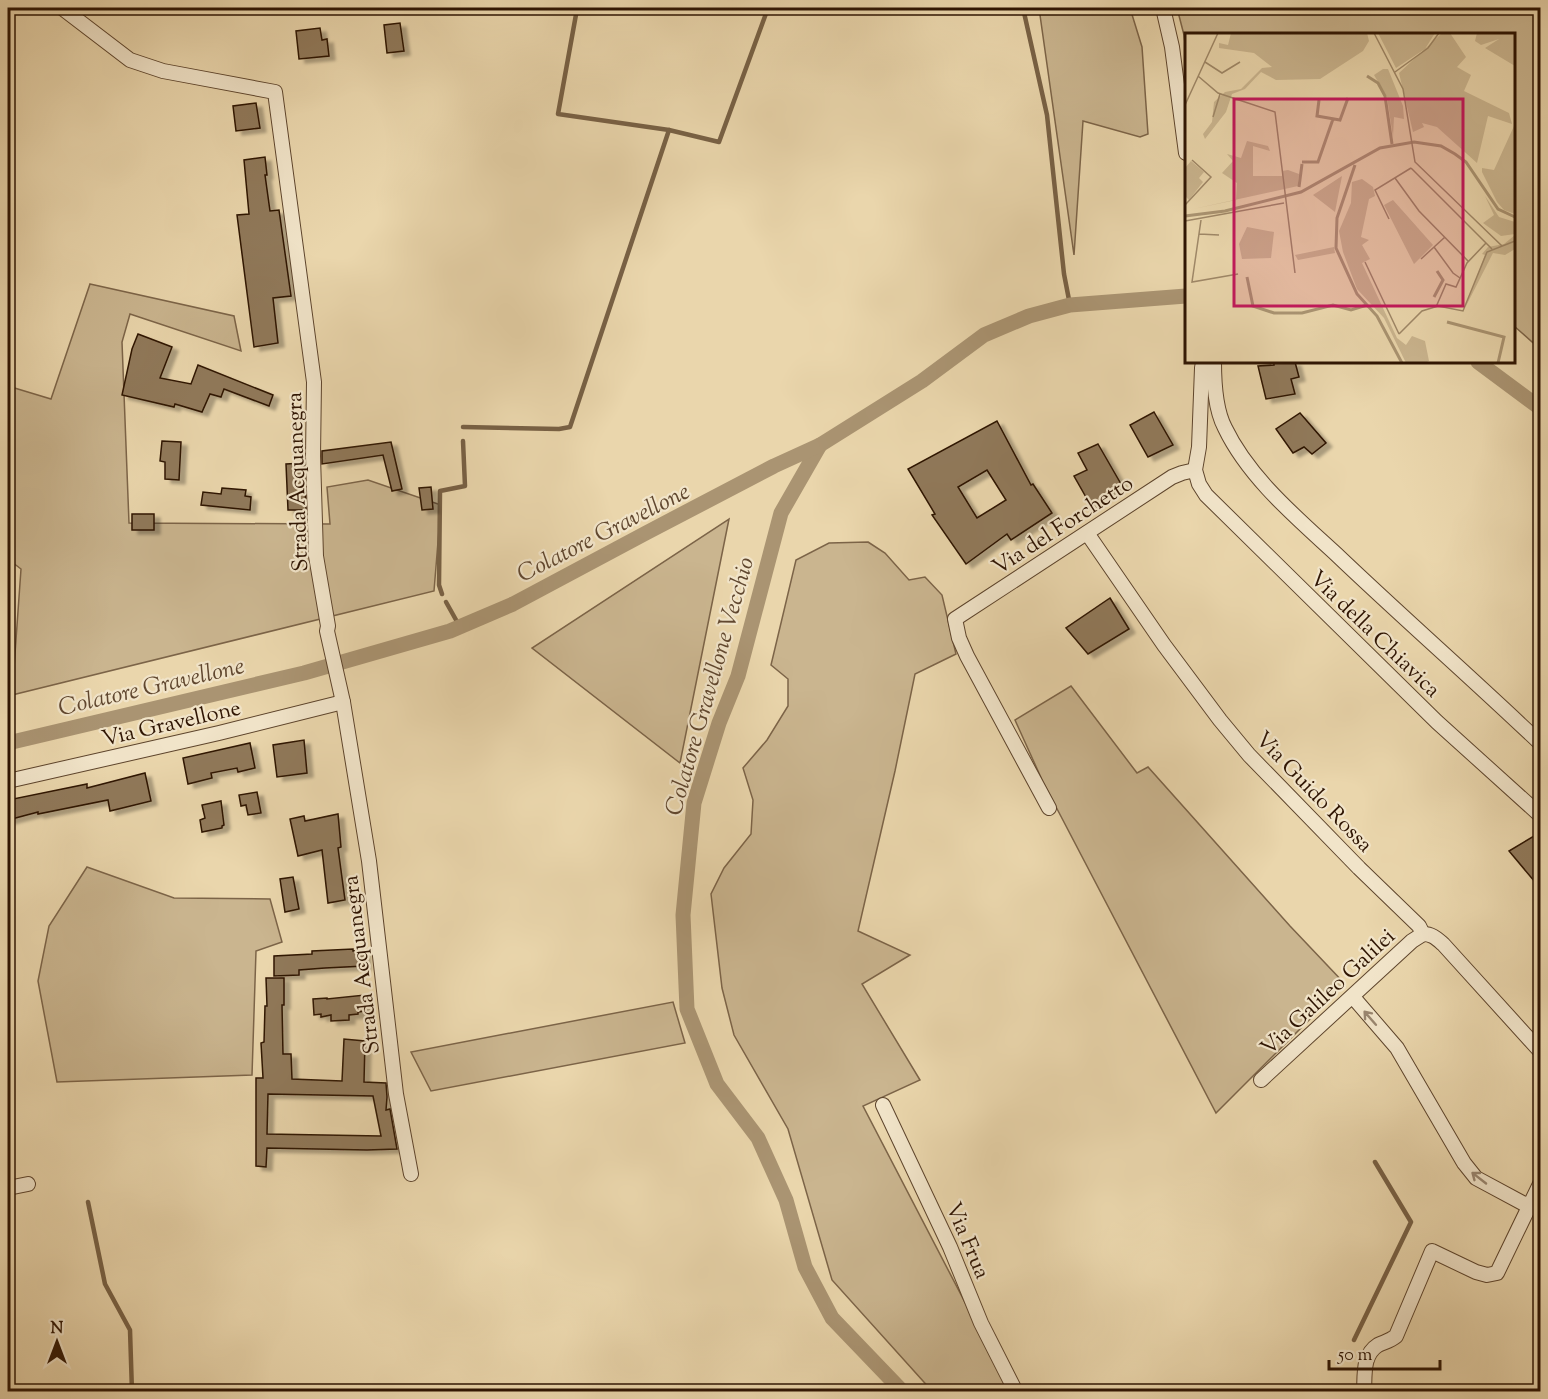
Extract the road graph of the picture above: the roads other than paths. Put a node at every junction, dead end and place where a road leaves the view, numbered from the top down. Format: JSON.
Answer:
{"nodes":[{"id":1,"x":62,"y":8,"type":"edge"},
{"id":2,"x":1162,"y":8,"type":"edge"},
{"id":3,"x":1185,"y":145,"type":"edge"},
{"id":4,"x":1203,"y":363,"type":"edge"},
{"id":5,"x":1214,"y":363,"type":"edge"},
{"id":6,"x":1195,"y":470,"type":"junction"},
{"id":7,"x":1087,"y":533,"type":"junction"},
{"id":8,"x":343,"y":702,"type":"junction"},
{"id":9,"x":1540,"y":743,"type":"edge"},
{"id":10,"x":8,"y":781,"type":"edge"},
{"id":11,"x":1049,"y":808,"type":"dead end"},
{"id":12,"x":1540,"y":815,"type":"edge"},
{"id":13,"x":1423,"y":934,"type":"junction"},
{"id":14,"x":1353,"y":997,"type":"junction"},
{"id":15,"x":1540,"y":1051,"type":"edge"},
{"id":16,"x":1261,"y":1080,"type":"dead end"},
{"id":17,"x":883,"y":1105,"type":"dead end"},
{"id":18,"x":411,"y":1174,"type":"dead end"},
{"id":19,"x":28,"y":1184,"type":"dead end"},
{"id":20,"x":1540,"y":1184,"type":"edge"},
{"id":21,"x":8,"y":1188,"type":"edge"},
{"id":22,"x":1530,"y":1207,"type":"junction"},
{"id":23,"x":1016,"y":1392,"type":"edge"},
{"id":24,"x":1364,"y":1392,"type":"edge"}],
"edges":[{"from":1,"to":8,"type":"street","name":"Strada Acquanegra"},
{"from":2,"to":3,"type":"street"},
{"from":4,"to":6,"type":"street"},
{"from":5,"to":9,"type":"street"},
{"from":6,"to":7,"type":"street","name":"Via del Forchetto"},
{"from":6,"to":12,"type":"street","name":"Via della Chiavica"},
{"from":7,"to":11,"type":"street","name":"Via del Forchetto"},
{"from":7,"to":13,"type":"street","name":"Via Guido Rossa"},
{"from":8,"to":10,"type":"street","name":"Via Gravellone"},
{"from":8,"to":18,"type":"street","name":"Strada Acquanegra"},
{"from":13,"to":14,"type":"street","name":"Via Galileo Galilei"},
{"from":13,"to":15,"type":"street","name":"Via Guido Rossa"},
{"from":14,"to":16,"type":"street","name":"Via Galileo Galilei"},
{"from":22,"to":14,"type":"street","one_way":true},
{"from":17,"to":23,"type":"street","name":"Via Frua"},
{"from":19,"to":21,"type":"street"},
{"from":20,"to":22,"type":"street"},
{"from":22,"to":24,"type":"street"}]}
